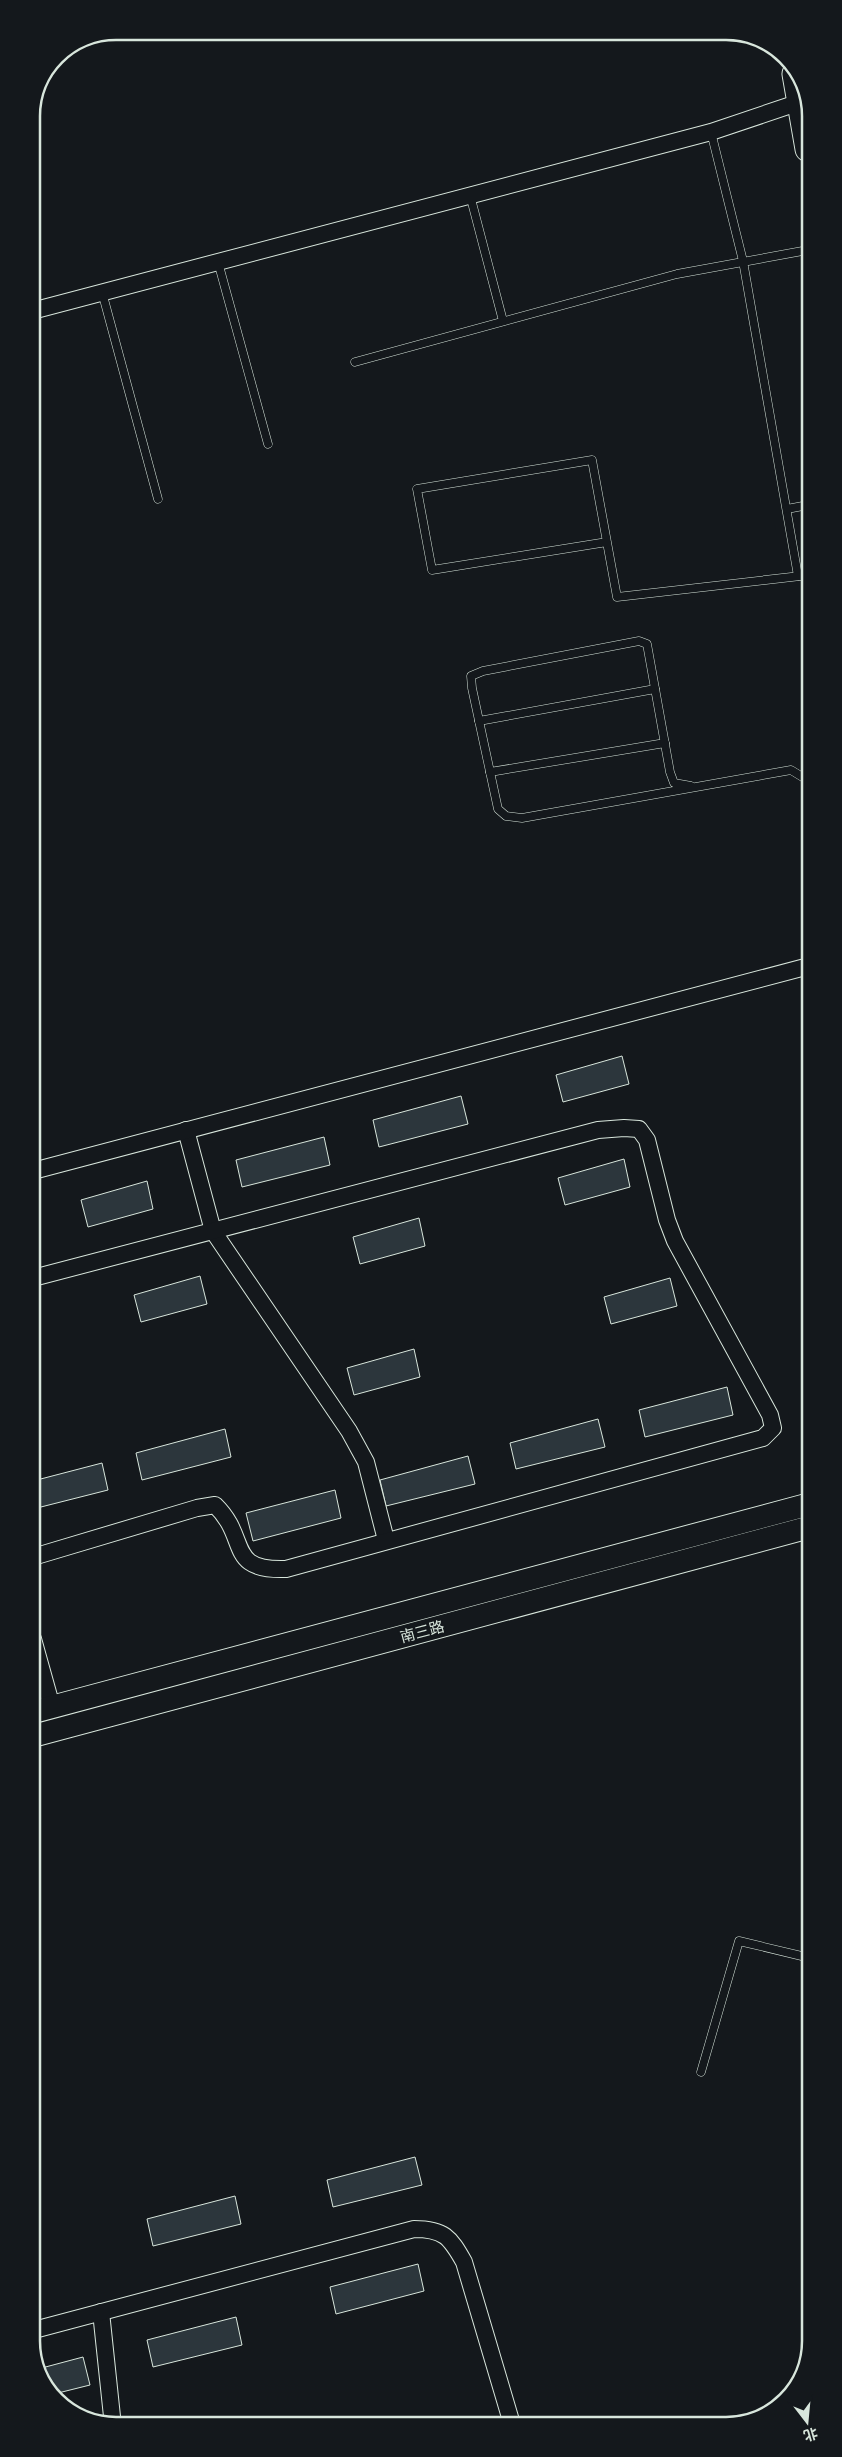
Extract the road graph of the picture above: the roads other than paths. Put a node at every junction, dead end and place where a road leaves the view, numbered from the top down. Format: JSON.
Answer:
{"nodes":[{"id":1,"x":799,"y":96,"type":"edge"},
{"id":2,"x":800,"y":102,"type":"junction"},
{"id":3,"x":802,"y":111,"type":"edge"},
{"id":4,"x":710,"y":132,"type":"junction"},
{"id":5,"x":470,"y":196,"type":"junction"},
{"id":6,"x":802,"y":251,"type":"edge"},
{"id":7,"x":743,"y":261,"type":"junction"},
{"id":8,"x":218,"y":262,"type":"junction"},
{"id":9,"x":102,"y":292,"type":"junction"},
{"id":10,"x":40,"y":309,"type":"edge"},
{"id":11,"x":503,"y":321,"type":"junction"},
{"id":12,"x":355,"y":362,"type":"dead end"},
{"id":13,"x":268,"y":444,"type":"dead end"},
{"id":14,"x":158,"y":500,"type":"dead end"},
{"id":15,"x":802,"y":506,"type":"edge"},
{"id":16,"x":786,"y":508,"type":"junction"},
{"id":17,"x":607,"y":542,"type":"junction"},
{"id":18,"x":798,"y":576,"type":"junction"},
{"id":19,"x":802,"y":576,"type":"edge"},
{"id":20,"x":655,"y":689,"type":"junction"},
{"id":21,"x":479,"y":721,"type":"junction"},
{"id":22,"x":665,"y":743,"type":"junction"},
{"id":23,"x":490,"y":772,"type":"junction"},
{"id":24,"x":802,"y":776,"type":"edge"},
{"id":25,"x":691,"y":786,"type":"junction"},
{"id":26,"x":802,"y":968,"type":"edge"},
{"id":27,"x":186,"y":1130,"type":"junction"},
{"id":28,"x":40,"y":1169,"type":"edge"},
{"id":29,"x":214,"y":1231,"type":"junction"},
{"id":30,"x":40,"y":1276,"type":"edge"},
{"id":31,"x":802,"y":1506,"type":"edge"},
{"id":32,"x":802,"y":1529,"type":"edge"},
{"id":33,"x":386,"y":1540,"type":"junction"},
{"id":34,"x":40,"y":1555,"type":"edge"},
{"id":35,"x":40,"y":1688,"type":"edge"},
{"id":36,"x":43,"y":1709,"type":"edge"},
{"id":37,"x":40,"y":1734,"type":"edge"},
{"id":38,"x":802,"y":1956,"type":"edge"},
{"id":39,"x":700,"y":2072,"type":"dead end"},
{"id":40,"x":102,"y":2312,"type":"junction"},
{"id":41,"x":40,"y":2328,"type":"edge"},
{"id":42,"x":112,"y":2417,"type":"edge"},
{"id":43,"x":510,"y":2417,"type":"edge"}],
"edges":[{"from":1,"to":2,"type":"main road"},
{"from":2,"to":3,"type":"main road"},
{"from":2,"to":4,"type":"street"},
{"from":4,"to":5,"type":"street"},
{"from":4,"to":7,"type":"lane"},
{"from":5,"to":8,"type":"street"},
{"from":5,"to":11,"type":"lane"},
{"from":6,"to":7,"type":"lane"},
{"from":7,"to":11,"type":"lane"},
{"from":7,"to":16,"type":"lane"},
{"from":8,"to":9,"type":"street"},
{"from":8,"to":13,"type":"lane"},
{"from":9,"to":10,"type":"street"},
{"from":9,"to":14,"type":"lane"},
{"from":11,"to":12,"type":"lane"},
{"from":15,"to":16,"type":"lane"},
{"from":16,"to":18,"type":"lane"},
{"from":17,"to":17,"type":"lane"},
{"from":17,"to":18,"type":"lane"},
{"from":18,"to":19,"type":"lane"},
{"from":20,"to":21,"type":"lane"},
{"from":20,"to":21,"type":"lane"},
{"from":20,"to":22,"type":"lane"},
{"from":21,"to":23,"type":"lane"},
{"from":22,"to":23,"type":"lane"},
{"from":22,"to":25,"type":"lane"},
{"from":23,"to":25,"type":"lane"},
{"from":24,"to":25,"type":"lane"},
{"from":26,"to":27,"type":"street"},
{"from":27,"to":28,"type":"street"},
{"from":27,"to":29,"type":"street"},
{"from":29,"to":30,"type":"street"},
{"from":29,"to":33,"type":"street"},
{"from":29,"to":33,"type":"street"},
{"from":31,"to":36,"type":"street","name":"南三路"},
{"from":32,"to":37,"type":"street","name":"南三路"},
{"from":33,"to":34,"type":"street"},
{"from":35,"to":36,"type":"street"},
{"from":38,"to":39,"type":"lane"},
{"from":40,"to":41,"type":"street"},
{"from":40,"to":42,"type":"street"},
{"from":40,"to":43,"type":"street"}]}
